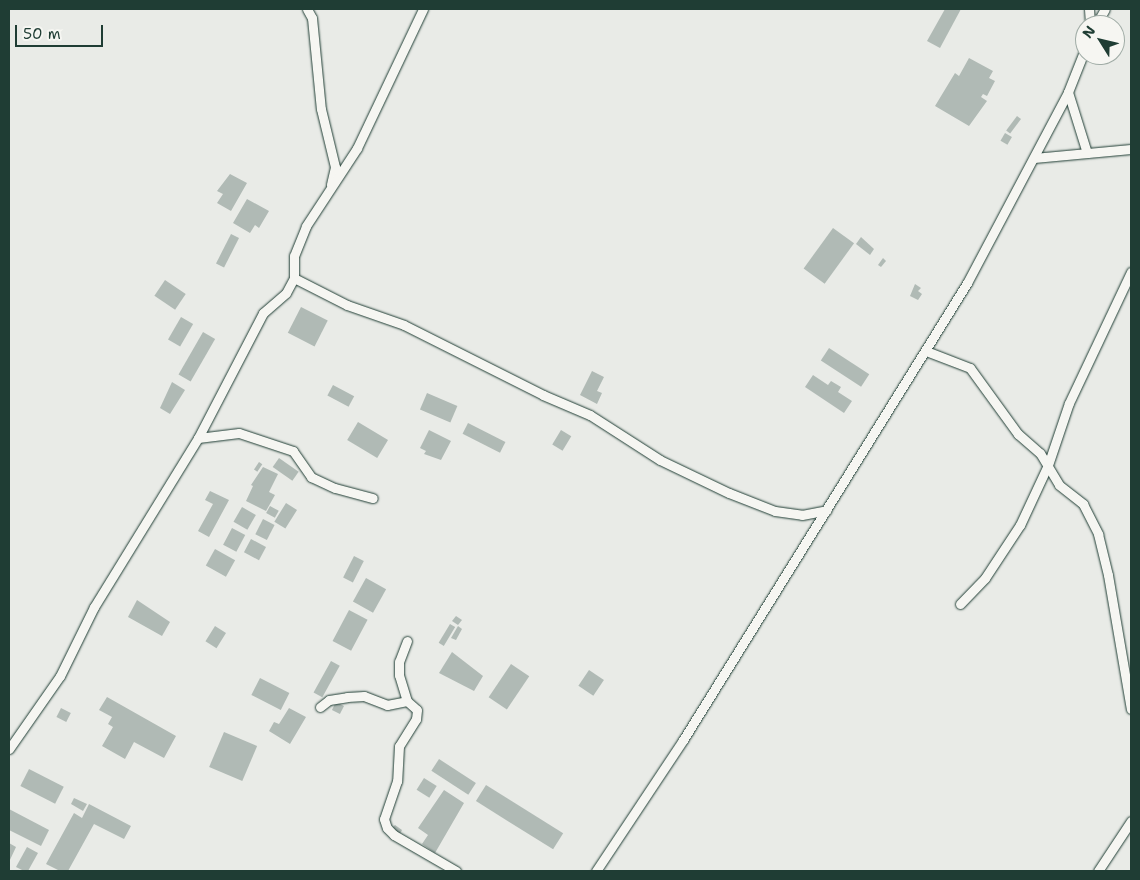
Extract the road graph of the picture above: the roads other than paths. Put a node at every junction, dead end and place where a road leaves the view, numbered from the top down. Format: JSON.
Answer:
{"nodes":[{"id":1,"x":308,"y":9,"type":"edge"},
{"id":2,"x":423,"y":9,"type":"edge"},
{"id":3,"x":1079,"y":65,"type":"edge"},
{"id":4,"x":1068,"y":92,"type":"junction"},
{"id":5,"x":1131,"y":149,"type":"edge"},
{"id":6,"x":1087,"y":153,"type":"junction"},
{"id":7,"x":1034,"y":158,"type":"junction"},
{"id":8,"x":330,"y":192,"type":"junction"},
{"id":9,"x":1131,"y":272,"type":"edge"},
{"id":10,"x":294,"y":278,"type":"junction"},
{"id":11,"x":926,"y":351,"type":"junction"},
{"id":12,"x":198,"y":438,"type":"junction"},
{"id":13,"x":1048,"y":464,"type":"junction"},
{"id":14,"x":373,"y":498,"type":"dead end"},
{"id":15,"x":827,"y":510,"type":"junction"},
{"id":16,"x":960,"y":604,"type":"dead end"},
{"id":17,"x":407,"y":640,"type":"dead end"},
{"id":18,"x":407,"y":701,"type":"junction"},
{"id":19,"x":320,"y":707,"type":"dead end"},
{"id":20,"x":1131,"y":709,"type":"edge"},
{"id":21,"x":9,"y":749,"type":"edge"},
{"id":22,"x":1131,"y":821,"type":"edge"},
{"id":23,"x":456,"y":871,"type":"edge"},
{"id":24,"x":596,"y":871,"type":"edge"},
{"id":25,"x":1098,"y":871,"type":"edge"}],
"edges":[{"from":1,"to":8,"type":"street"},
{"from":2,"to":8,"type":"street"},
{"from":3,"to":4,"type":"street"},
{"from":4,"to":6,"type":"street"},
{"from":4,"to":7,"type":"street"},
{"from":5,"to":6,"type":"street"},
{"from":6,"to":7,"type":"street"},
{"from":7,"to":11,"type":"street"},
{"from":8,"to":10,"type":"street"},
{"from":9,"to":13,"type":"street"},
{"from":10,"to":12,"type":"street"},
{"from":10,"to":15,"type":"street"},
{"from":11,"to":13,"type":"street"},
{"from":11,"to":15,"type":"street"},
{"from":12,"to":14,"type":"street"},
{"from":12,"to":21,"type":"street"},
{"from":13,"to":16,"type":"street"},
{"from":13,"to":20,"type":"street"},
{"from":15,"to":24,"type":"street"},
{"from":17,"to":18,"type":"street"},
{"from":18,"to":19,"type":"street"},
{"from":18,"to":23,"type":"street"},
{"from":22,"to":25,"type":"street"}]}
